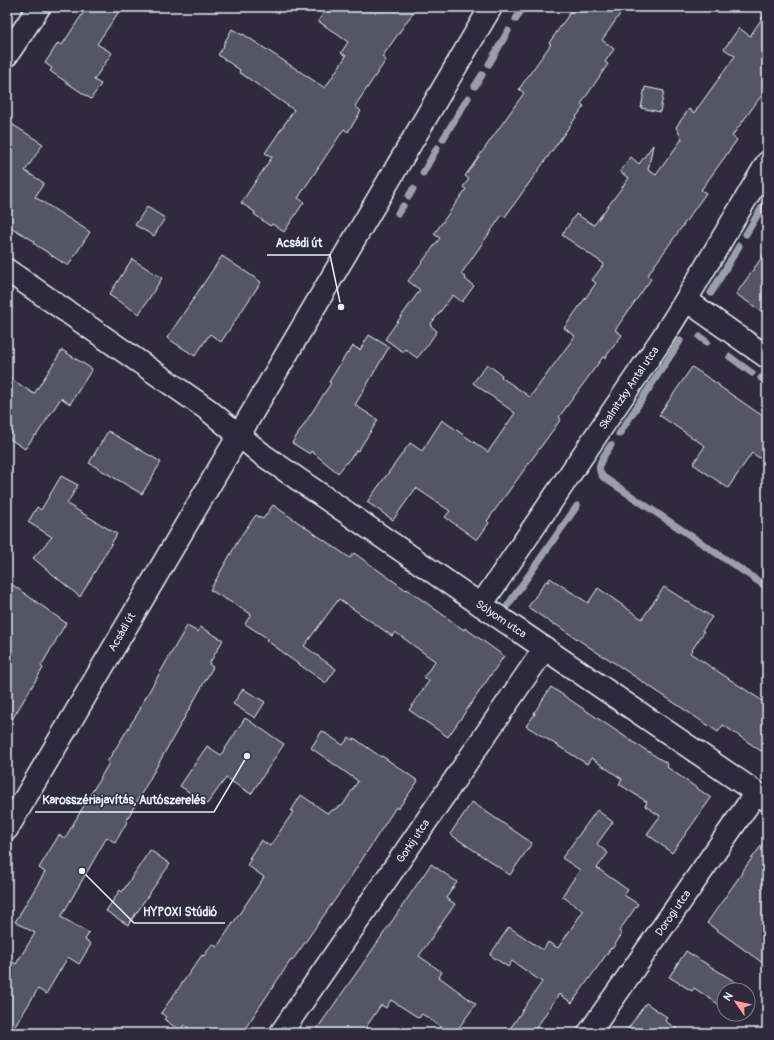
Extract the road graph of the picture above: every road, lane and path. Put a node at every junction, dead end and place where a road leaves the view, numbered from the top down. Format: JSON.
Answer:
{"nodes":[{"id":1,"x":39,"y":7,"type":"edge"},
{"id":2,"x":491,"y":7,"type":"edge"},
{"id":3,"x":7,"y":55,"type":"edge"},
{"id":4,"x":767,"y":163,"type":"edge"},
{"id":5,"x":7,"y":270,"type":"edge"},
{"id":6,"x":686,"y":300,"type":"junction"},
{"id":7,"x":767,"y":357,"type":"edge"},
{"id":8,"x":238,"y":436,"type":"junction"},
{"id":9,"x":481,"y":605,"type":"junction"},
{"id":10,"x":545,"y":648,"type":"junction"},
{"id":11,"x":762,"y":796,"type":"edge"},
{"id":12,"x":7,"y":828,"type":"edge"},
{"id":13,"x":281,"y":1033,"type":"edge"},
{"id":14,"x":589,"y":1033,"type":"edge"}],
"edges":[{"from":1,"to":3,"type":"street"},
{"from":2,"to":8,"type":"street","name":"Acsádi út"},
{"from":4,"to":6,"type":"street","name":"Skalnitzky Antal utca"},
{"from":5,"to":8,"type":"street"},
{"from":6,"to":7,"type":"street"},
{"from":6,"to":9,"type":"street","name":"Skalnitzky Antal utca"},
{"from":8,"to":9,"type":"street","name":"Sólyom utca"},
{"from":8,"to":12,"type":"street","name":"Acsádi út"},
{"from":9,"to":10,"type":"street","name":"Sólyom utca"},
{"from":10,"to":11,"type":"street","name":"Sólyom utca"},
{"from":10,"to":13,"type":"street","name":"Gorkij utca"},
{"from":11,"to":14,"type":"street","name":"Dorogi utca"}]}
